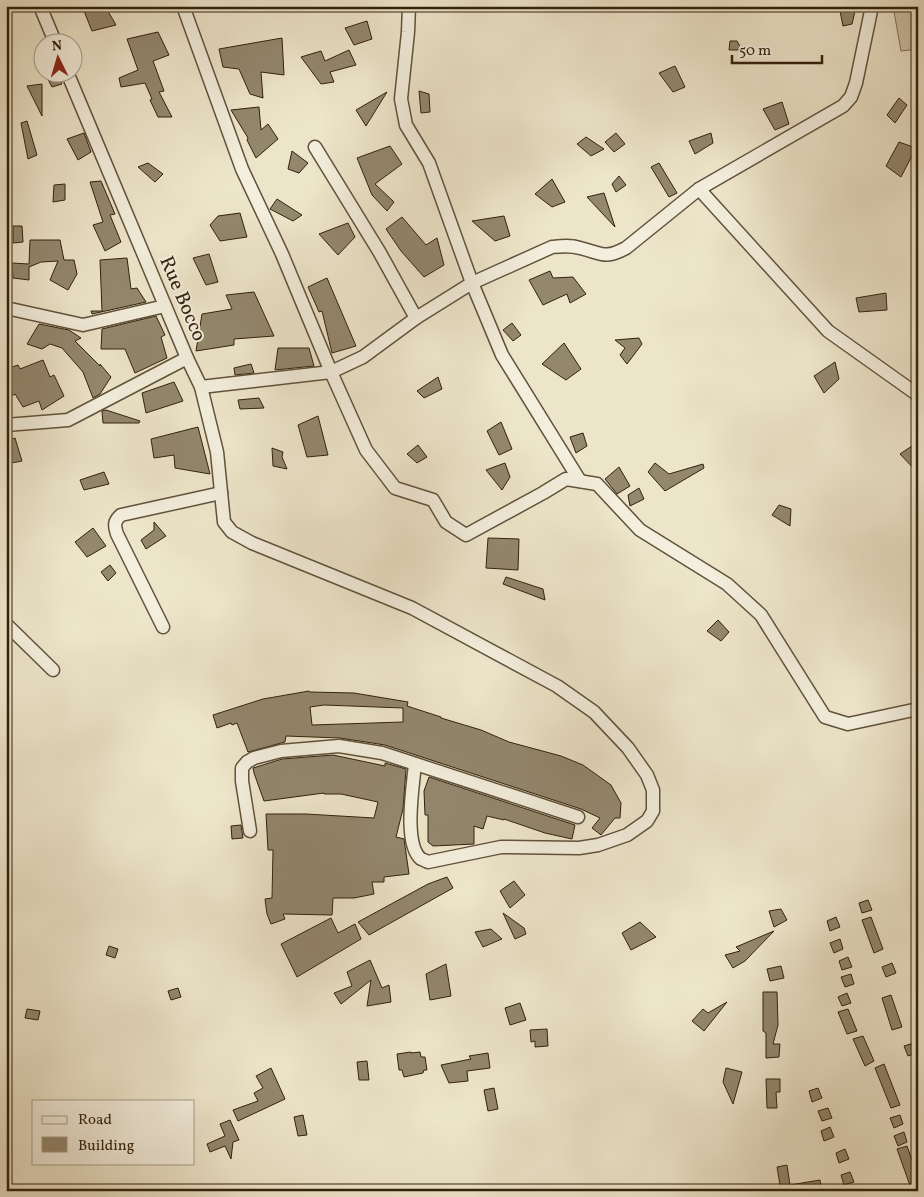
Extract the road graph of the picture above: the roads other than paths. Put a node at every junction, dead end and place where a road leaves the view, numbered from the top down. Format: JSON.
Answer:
{"nodes":[{"id":1,"x":40,"y":6,"type":"edge"},
{"id":2,"x":183,"y":6,"type":"edge"},
{"id":3,"x":409,"y":6,"type":"edge"},
{"id":4,"x":872,"y":6,"type":"edge"},
{"id":5,"x":51,"y":32,"type":"edge"},
{"id":6,"x":72,"y":82,"type":"edge"},
{"id":7,"x":315,"y":147,"type":"dead end"},
{"id":8,"x":699,"y":189,"type":"junction"},
{"id":9,"x":472,"y":283,"type":"junction"},
{"id":10,"x":165,"y":306,"type":"junction"},
{"id":11,"x":6,"y":308,"type":"edge"},
{"id":12,"x":416,"y":318,"type":"junction"},
{"id":13,"x":187,"y":358,"type":"junction"},
{"id":14,"x":331,"y":372,"type":"junction"},
{"id":15,"x":201,"y":387,"type":"junction"},
{"id":16,"x":918,"y":395,"type":"edge"},
{"id":17,"x":6,"y":425,"type":"edge"},
{"id":18,"x":580,"y":481,"type":"junction"},
{"id":19,"x":221,"y":493,"type":"junction"},
{"id":20,"x":6,"y":624,"type":"edge"},
{"id":21,"x":162,"y":627,"type":"dead end"},
{"id":22,"x":53,"y":670,"type":"dead end"},
{"id":23,"x":918,"y":709,"type":"edge"},
{"id":24,"x":415,"y":764,"type":"junction"},
{"id":25,"x":578,"y":817,"type":"dead end"},
{"id":26,"x":250,"y":831,"type":"dead end"}],
"edges":[{"from":1,"to":5,"type":"street"},
{"from":2,"to":14,"type":"street"},
{"from":3,"to":9,"type":"street"},
{"from":4,"to":8,"type":"street"},
{"from":6,"to":10,"type":"street","name":"Rue Bocco"},
{"from":7,"to":12,"type":"street"},
{"from":8,"to":9,"type":"street"},
{"from":8,"to":16,"type":"street"},
{"from":9,"to":12,"type":"street"},
{"from":9,"to":18,"type":"street"},
{"from":10,"to":11,"type":"street"},
{"from":10,"to":13,"type":"street","name":"Rue Bocco"},
{"from":12,"to":14,"type":"street"},
{"from":13,"to":15,"type":"street"},
{"from":13,"to":17,"type":"street","name":"Rue Bocco"},
{"from":14,"to":15,"type":"street"},
{"from":14,"to":18,"type":"street"},
{"from":15,"to":19,"type":"street"},
{"from":18,"to":23,"type":"street"},
{"from":19,"to":21,"type":"street"},
{"from":19,"to":24,"type":"street"},
{"from":20,"to":22,"type":"street"},
{"from":24,"to":25,"type":"street"},
{"from":24,"to":26,"type":"street"}]}
